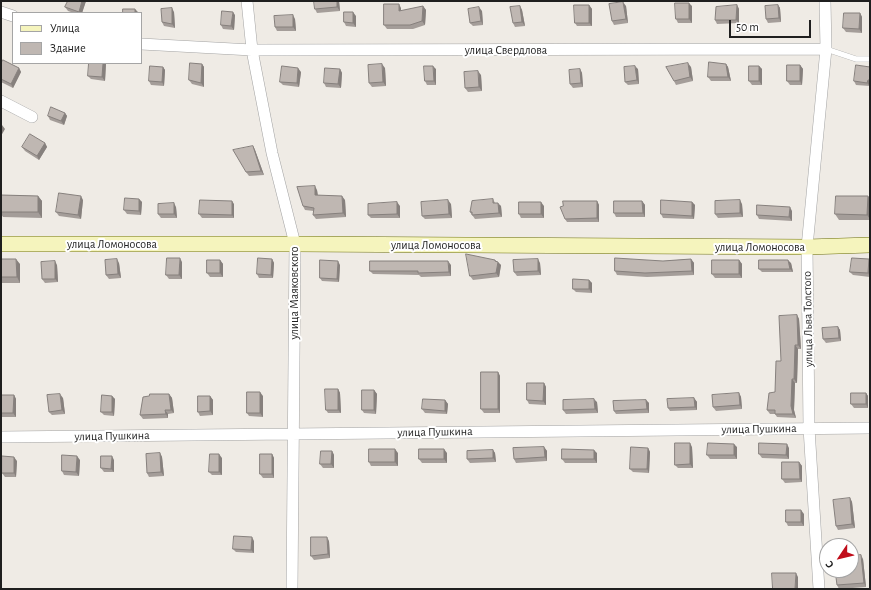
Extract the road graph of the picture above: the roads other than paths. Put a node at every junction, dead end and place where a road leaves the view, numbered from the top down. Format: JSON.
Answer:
{"nodes":[{"id":1,"x":247,"y":1,"type":"edge"},
{"id":2,"x":825,"y":1,"type":"edge"},
{"id":3,"x":1,"y":12,"type":"edge"},
{"id":4,"x":12,"y":16,"type":"edge"},
{"id":5,"x":142,"y":44,"type":"edge"},
{"id":6,"x":826,"y":49,"type":"junction"},
{"id":7,"x":252,"y":50,"type":"junction"},
{"id":8,"x":870,"y":59,"type":"edge"},
{"id":9,"x":1,"y":102,"type":"edge"},
{"id":10,"x":32,"y":117,"type":"dead end"},
{"id":11,"x":1,"y":244,"type":"edge"},
{"id":12,"x":294,"y":244,"type":"junction"},
{"id":13,"x":870,"y":245,"type":"edge"},
{"id":14,"x":807,"y":247,"type":"junction"},
{"id":15,"x":809,"y":428,"type":"junction"},
{"id":16,"x":870,"y":428,"type":"edge"},
{"id":17,"x":293,"y":433,"type":"junction"},
{"id":18,"x":1,"y":437,"type":"edge"},
{"id":19,"x":292,"y":589,"type":"edge"},
{"id":20,"x":819,"y":589,"type":"edge"}],
"edges":[{"from":1,"to":7,"type":"street","name":"улица Маяковского"},
{"from":2,"to":6,"type":"street","name":"улица Льва Толстого"},
{"from":3,"to":4,"type":"street"},
{"from":5,"to":7,"type":"street","name":"улица Свердлова"},
{"from":6,"to":7,"type":"street","name":"улица Свердлова"},
{"from":6,"to":8,"type":"lane","name":"улица Свердлова"},
{"from":6,"to":14,"type":"street","name":"улица Льва Толстого"},
{"from":7,"to":12,"type":"street","name":"улица Маяковского"},
{"from":9,"to":10,"type":"street"},
{"from":11,"to":12,"type":"street","name":"улица Ломоносова"},
{"from":12,"to":14,"type":"street","name":"улица Ломоносова"},
{"from":12,"to":17,"type":"street","name":"улица Маяковского"},
{"from":13,"to":14,"type":"street","name":"улица Ломоносова"},
{"from":14,"to":15,"type":"street","name":"улица Льва Толстого"},
{"from":15,"to":16,"type":"street","name":"улица Пушкина"},
{"from":15,"to":17,"type":"street","name":"улица Пушкина"},
{"from":15,"to":20,"type":"street","name":"улица Льва Толстого"},
{"from":17,"to":18,"type":"street","name":"улица Пушкина"},
{"from":17,"to":19,"type":"street","name":"улица Маяковского"}]}
